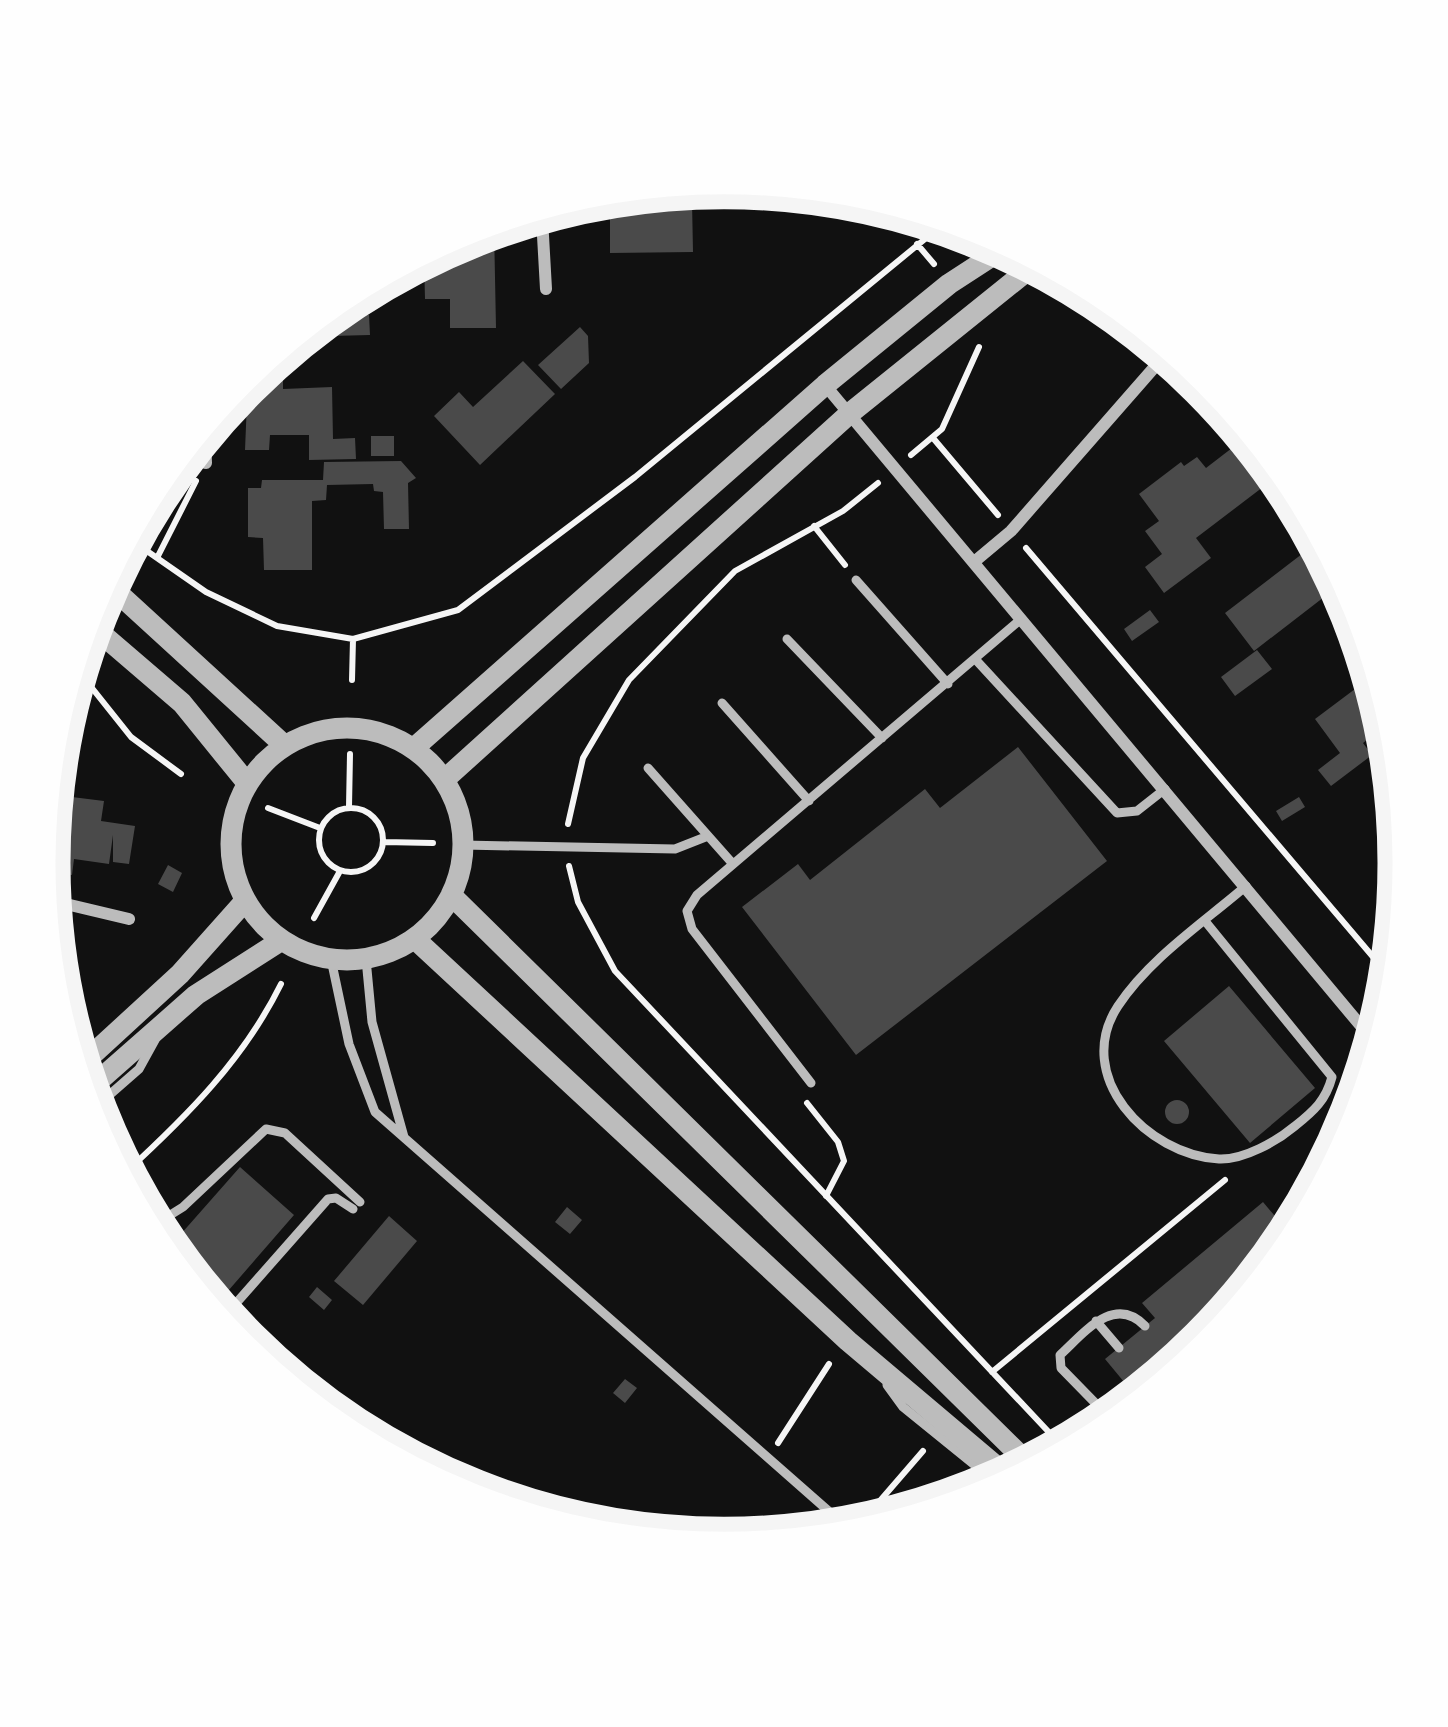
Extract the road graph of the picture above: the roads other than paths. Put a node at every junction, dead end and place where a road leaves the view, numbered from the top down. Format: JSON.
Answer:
{"nodes":[{"id":1,"x":543,"y":228,"type":"edge"},
{"id":2,"x":989,"y":258,"type":"edge"},
{"id":3,"x":1023,"y":275,"type":"edge"},
{"id":4,"x":546,"y":289,"type":"dead end"},
{"id":5,"x":1157,"y":364,"type":"edge"},
{"id":6,"x":825,"y":385,"type":"junction"},
{"id":7,"x":850,"y":414,"type":"junction"},
{"id":8,"x":206,"y":454,"type":"edge"},
{"id":9,"x":206,"y":463,"type":"road end"},
{"id":10,"x":974,"y":562,"type":"junction"},
{"id":11,"x":856,"y":580,"type":"road end"},
{"id":12,"x":120,"y":596,"type":"edge"},
{"id":13,"x":1021,"y":619,"type":"junction"},
{"id":14,"x":104,"y":636,"type":"edge"},
{"id":15,"x":787,"y":639,"type":"dead end"},
{"id":16,"x":976,"y":660,"type":"junction"},
{"id":17,"x":948,"y":684,"type":"junction"},
{"id":18,"x":722,"y":703,"type":"dead end"},
{"id":19,"x":882,"y":738,"type":"junction"},
{"id":20,"x":284,"y":745,"type":"junction"},
{"id":21,"x":414,"y":748,"type":"junction"},
{"id":22,"x":648,"y":768,"type":"dead end"},
{"id":23,"x":444,"y":780,"type":"junction"},
{"id":24,"x":247,"y":783,"type":"junction"},
{"id":25,"x":1165,"y":789,"type":"junction"},
{"id":26,"x":809,"y":801,"type":"junction"},
{"id":27,"x":708,"y":836,"type":"junction"},
{"id":28,"x":463,"y":845,"type":"junction"},
{"id":29,"x":734,"y":864,"type":"junction"},
{"id":30,"x":1246,"y":886,"type":"junction"},
{"id":31,"x":452,"y":895,"type":"junction"},
{"id":32,"x":245,"y":901,"type":"junction"},
{"id":33,"x":64,"y":903,"type":"edge"},
{"id":34,"x":129,"y":919,"type":"dead end"},
{"id":35,"x":1205,"y":921,"type":"junction"},
{"id":36,"x":415,"y":939,"type":"junction"},
{"id":37,"x":282,"y":940,"type":"junction"},
{"id":38,"x":366,"y":958,"type":"junction"},
{"id":39,"x":331,"y":959,"type":"junction"},
{"id":40,"x":163,"y":1024,"type":"junction"},
{"id":41,"x":1363,"y":1029,"type":"edge"},
{"id":42,"x":92,"y":1055,"type":"edge"},
{"id":43,"x":99,"y":1080,"type":"edge"},
{"id":44,"x":811,"y":1084,"type":"road end"},
{"id":45,"x":106,"y":1098,"type":"edge"},
{"id":46,"x":404,"y":1137,"type":"junction"},
{"id":47,"x":166,"y":1218,"type":"edge"},
{"id":48,"x":234,"y":1306,"type":"edge"},
{"id":49,"x":1096,"y":1321,"type":"junction"},
{"id":50,"x":1145,"y":1326,"type":"dead end"},
{"id":51,"x":1119,"y":1348,"type":"dead end"},
{"id":52,"x":871,"y":1361,"type":"junction"},
{"id":53,"x":1099,"y":1407,"type":"edge"},
{"id":54,"x":1019,"y":1454,"type":"edge"},
{"id":55,"x":996,"y":1465,"type":"edge"},
{"id":56,"x":982,"y":1472,"type":"edge"},
{"id":57,"x":833,"y":1515,"type":"edge"}],
"edges":[{"from":1,"to":4,"type":"street"},
{"from":2,"to":6,"type":"street"},
{"from":3,"to":7,"type":"street"},
{"from":5,"to":10,"type":"street"},
{"from":6,"to":7,"type":"street"},
{"from":6,"to":21,"type":"street"},
{"from":7,"to":10,"type":"street"},
{"from":7,"to":23,"type":"street"},
{"from":8,"to":9,"type":"street"},
{"from":10,"to":13,"type":"street"},
{"from":11,"to":17,"type":"lane"},
{"from":12,"to":20,"type":"street"},
{"from":13,"to":16,"type":"lane"},
{"from":13,"to":25,"type":"street"},
{"from":14,"to":24,"type":"street"},
{"from":15,"to":19,"type":"lane"},
{"from":16,"to":17,"type":"lane"},
{"from":16,"to":25,"type":"lane"},
{"from":17,"to":19,"type":"lane"},
{"from":18,"to":26,"type":"lane"},
{"from":19,"to":26,"type":"lane"},
{"from":20,"to":21,"type":"street"},
{"from":20,"to":24,"type":"street"},
{"from":21,"to":23,"type":"street"},
{"from":22,"to":27,"type":"lane"},
{"from":23,"to":28,"type":"street"},
{"from":24,"to":32,"type":"street"},
{"from":25,"to":30,"type":"street"},
{"from":26,"to":29,"type":"lane"},
{"from":27,"to":28,"type":"lane"},
{"from":27,"to":29,"type":"lane"},
{"from":28,"to":31,"type":"street"},
{"from":29,"to":44,"type":"lane"},
{"from":30,"to":35,"type":"lane"},
{"from":30,"to":41,"type":"street"},
{"from":31,"to":36,"type":"street"},
{"from":31,"to":54,"type":"street"},
{"from":32,"to":37,"type":"street"},
{"from":32,"to":42,"type":"street"},
{"from":33,"to":34,"type":"street"},
{"from":35,"to":35,"type":"lane"},
{"from":36,"to":38,"type":"street"},
{"from":36,"to":52,"type":"street"},
{"from":37,"to":39,"type":"street"},
{"from":37,"to":40,"type":"street"},
{"from":38,"to":39,"type":"street"},
{"from":38,"to":46,"type":"lane"},
{"from":39,"to":46,"type":"lane"},
{"from":40,"to":43,"type":"street"},
{"from":40,"to":45,"type":"lane"},
{"from":46,"to":57,"type":"lane"},
{"from":47,"to":48,"type":"lane"},
{"from":49,"to":50,"type":"lane"},
{"from":49,"to":51,"type":"lane"},
{"from":49,"to":53,"type":"lane"},
{"from":52,"to":55,"type":"street"},
{"from":52,"to":56,"type":"lane"}]}
